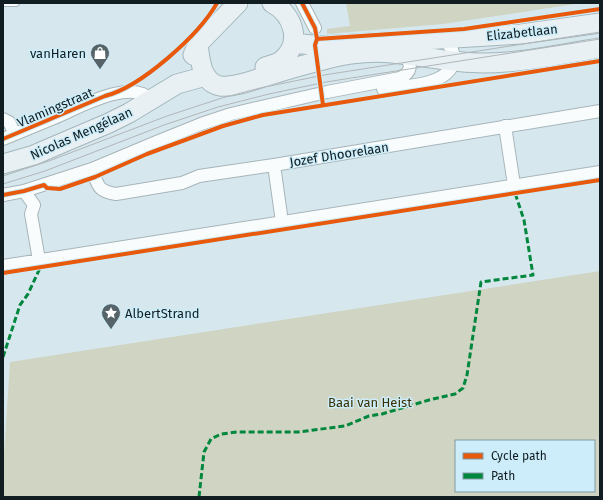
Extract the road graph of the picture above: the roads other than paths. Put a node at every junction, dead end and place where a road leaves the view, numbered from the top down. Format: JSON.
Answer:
{"nodes":[{"id":1,"x":3,"y":3,"type":"edge"},
{"id":2,"x":16,"y":3,"type":"edge"},
{"id":3,"x":238,"y":3,"type":"edge"},
{"id":4,"x":272,"y":3,"type":"edge"},
{"id":5,"x":302,"y":3,"type":"edge"},
{"id":6,"x":600,"y":22,"type":"edge"},
{"id":7,"x":315,"y":28,"type":"dead end"},
{"id":8,"x":443,"y":38,"type":"junction"},
{"id":9,"x":293,"y":43,"type":"junction"},
{"id":10,"x":198,"y":44,"type":"junction"},
{"id":11,"x":600,"y":48,"type":"edge"},
{"id":12,"x":405,"y":55,"type":"junction"},
{"id":13,"x":454,"y":61,"type":"junction"},
{"id":14,"x":206,"y":76,"type":"junction"},
{"id":15,"x":250,"y":81,"type":"junction"},
{"id":16,"x":177,"y":84,"type":"junction"},
{"id":17,"x":151,"y":100,"type":"junction"},
{"id":18,"x":293,"y":101,"type":"junction"},
{"id":19,"x":600,"y":111,"type":"edge"},
{"id":20,"x":3,"y":119,"type":"edge"},
{"id":21,"x":505,"y":126,"type":"junction"},
{"id":22,"x":15,"y":134,"type":"junction"},
{"id":23,"x":3,"y":138,"type":"edge"},
{"id":24,"x":3,"y":164,"type":"edge"},
{"id":25,"x":274,"y":165,"type":"junction"},
{"id":26,"x":92,"y":169,"type":"junction"},
{"id":27,"x":600,"y":172,"type":"edge"},
{"id":28,"x":514,"y":185,"type":"junction"},
{"id":29,"x":24,"y":191,"type":"junction"},
{"id":30,"x":3,"y":195,"type":"edge"},
{"id":31,"x":282,"y":222,"type":"junction"},
{"id":32,"x":39,"y":260,"type":"junction"},
{"id":33,"x":3,"y":266,"type":"edge"}],
"edges":[{"from":1,"to":2,"type":"lane"},
{"from":3,"to":10,"type":"main road"},
{"from":4,"to":9,"type":"main road"},
{"from":5,"to":7,"type":"street"},
{"from":6,"to":8,"type":"main road","name":"Elizabetlaan"},
{"from":8,"to":9,"type":"main road","name":"Elizabetlaan"},
{"from":8,"to":13,"type":"street"},
{"from":9,"to":15,"type":"main road"},
{"from":10,"to":14,"type":"main road"},
{"from":10,"to":16,"type":"main road","name":"Nicolas Mengélaan"},
{"from":11,"to":13,"type":"main road","name":"Elizabetlaan"},
{"from":12,"to":13,"type":"main road","name":"Elizabetlaan"},
{"from":12,"to":15,"type":"main road","name":"Elizabetlaan"},
{"from":12,"to":18,"type":"street"},
{"from":13,"to":18,"type":"street"},
{"from":14,"to":15,"type":"main road","name":"Elizabetlaan"},
{"from":14,"to":16,"type":"main road","name":"Nicolas Mengélaan"},
{"from":16,"to":17,"type":"main road","name":"Nicolas Mengélaan"},
{"from":17,"to":22,"type":"street","name":"Vlamingstraat"},
{"from":17,"to":24,"type":"main road","name":"Nicolas Mengélaan"},
{"from":18,"to":26,"type":"street"},
{"from":19,"to":21,"type":"street","name":"Jozef Dhoorelaan"},
{"from":20,"to":22,"type":"street"},
{"from":21,"to":25,"type":"street","name":"Jozef Dhoorelaan"},
{"from":21,"to":28,"type":"street"},
{"from":22,"to":23,"type":"street","name":"Vlamingstraat"},
{"from":25,"to":26,"type":"street","name":"Jozef Dhoorelaan"},
{"from":25,"to":31,"type":"street"},
{"from":26,"to":29,"type":"street"},
{"from":27,"to":28,"type":"street"},
{"from":28,"to":31,"type":"street"},
{"from":29,"to":30,"type":"street"},
{"from":29,"to":32,"type":"street"},
{"from":31,"to":32,"type":"street"},
{"from":32,"to":33,"type":"street"}]}
